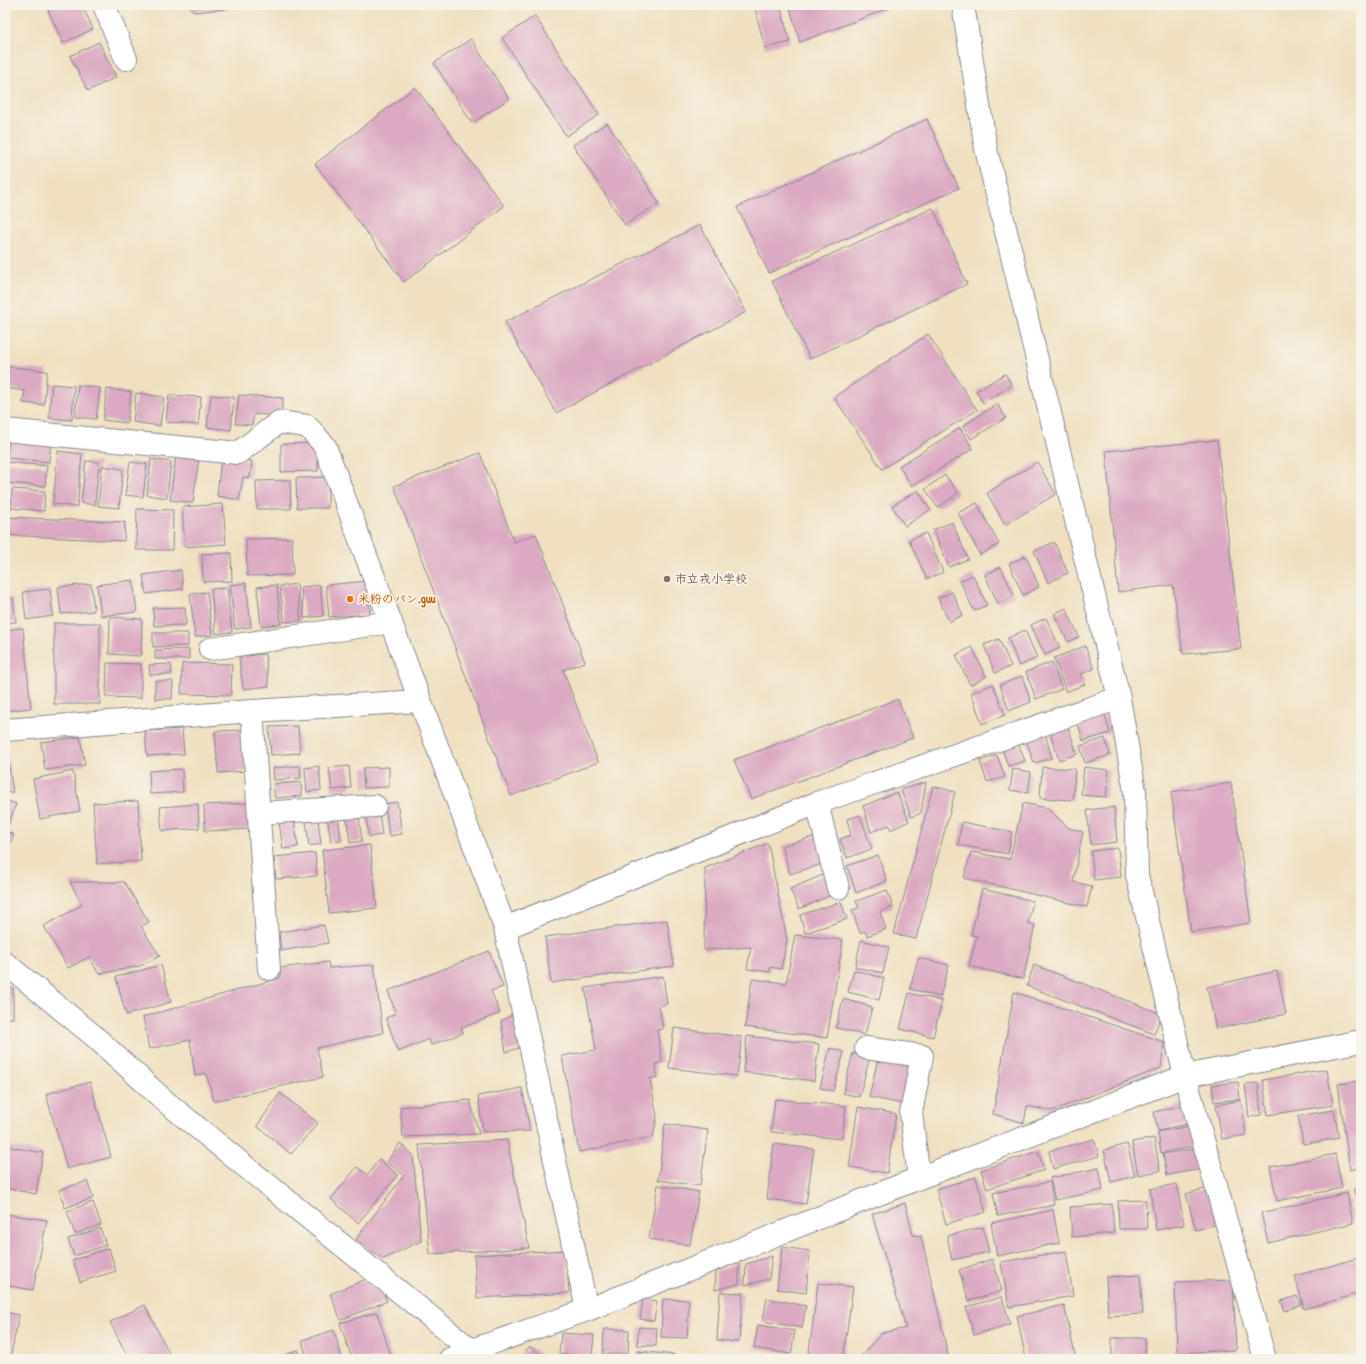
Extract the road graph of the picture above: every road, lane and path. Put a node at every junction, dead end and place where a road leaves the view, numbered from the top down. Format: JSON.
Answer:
{"nodes":[{"id":1,"x":104,"y":5,"type":"edge"},
{"id":2,"x":963,"y":5,"type":"edge"},
{"id":3,"x":126,"y":59,"type":"dead end"},
{"id":4,"x":5,"y":430,"type":"edge"},
{"id":5,"x":391,"y":622,"type":"junction"},
{"id":6,"x":210,"y":649,"type":"dead end"},
{"id":7,"x":1119,"y":698,"type":"junction"},
{"id":8,"x":420,"y":701,"type":"junction"},
{"id":9,"x":252,"y":711,"type":"junction"},
{"id":10,"x":5,"y":730,"type":"edge"},
{"id":11,"x":817,"y":803,"type":"junction"},
{"id":12,"x":375,"y":806,"type":"dead end"},
{"id":13,"x":259,"y":813,"type":"junction"},
{"id":14,"x":838,"y":888,"type":"dead end"},
{"id":15,"x":505,"y":928,"type":"junction"},
{"id":16,"x":5,"y":963,"type":"edge"},
{"id":17,"x":269,"y":969,"type":"dead end"},
{"id":18,"x":1361,"y":1041,"type":"edge"},
{"id":19,"x":866,"y":1048,"type":"dead end"},
{"id":20,"x":1186,"y":1076,"type":"junction"},
{"id":21,"x":919,"y":1178,"type":"junction"},
{"id":22,"x":587,"y":1310,"type":"junction"},
{"id":23,"x":477,"y":1355,"type":"edge"},
{"id":24,"x":450,"y":1359,"type":"edge"},
{"id":25,"x":1265,"y":1359,"type":"edge"}],
"edges":[{"from":1,"to":3,"type":"street"},
{"from":2,"to":7,"type":"street"},
{"from":4,"to":5,"type":"street"},
{"from":5,"to":6,"type":"street"},
{"from":5,"to":8,"type":"street"},
{"from":7,"to":11,"type":"street"},
{"from":7,"to":20,"type":"street"},
{"from":8,"to":9,"type":"street"},
{"from":8,"to":15,"type":"street"},
{"from":9,"to":10,"type":"street"},
{"from":9,"to":13,"type":"street"},
{"from":11,"to":14,"type":"street"},
{"from":11,"to":15,"type":"street"},
{"from":12,"to":13,"type":"street"},
{"from":13,"to":17,"type":"street"},
{"from":15,"to":22,"type":"street"},
{"from":16,"to":23,"type":"street"},
{"from":18,"to":20,"type":"street"},
{"from":19,"to":21,"type":"street"},
{"from":20,"to":21,"type":"street"},
{"from":20,"to":25,"type":"street"},
{"from":21,"to":22,"type":"street"},
{"from":22,"to":23,"type":"street"},
{"from":23,"to":24,"type":"street"}]}
